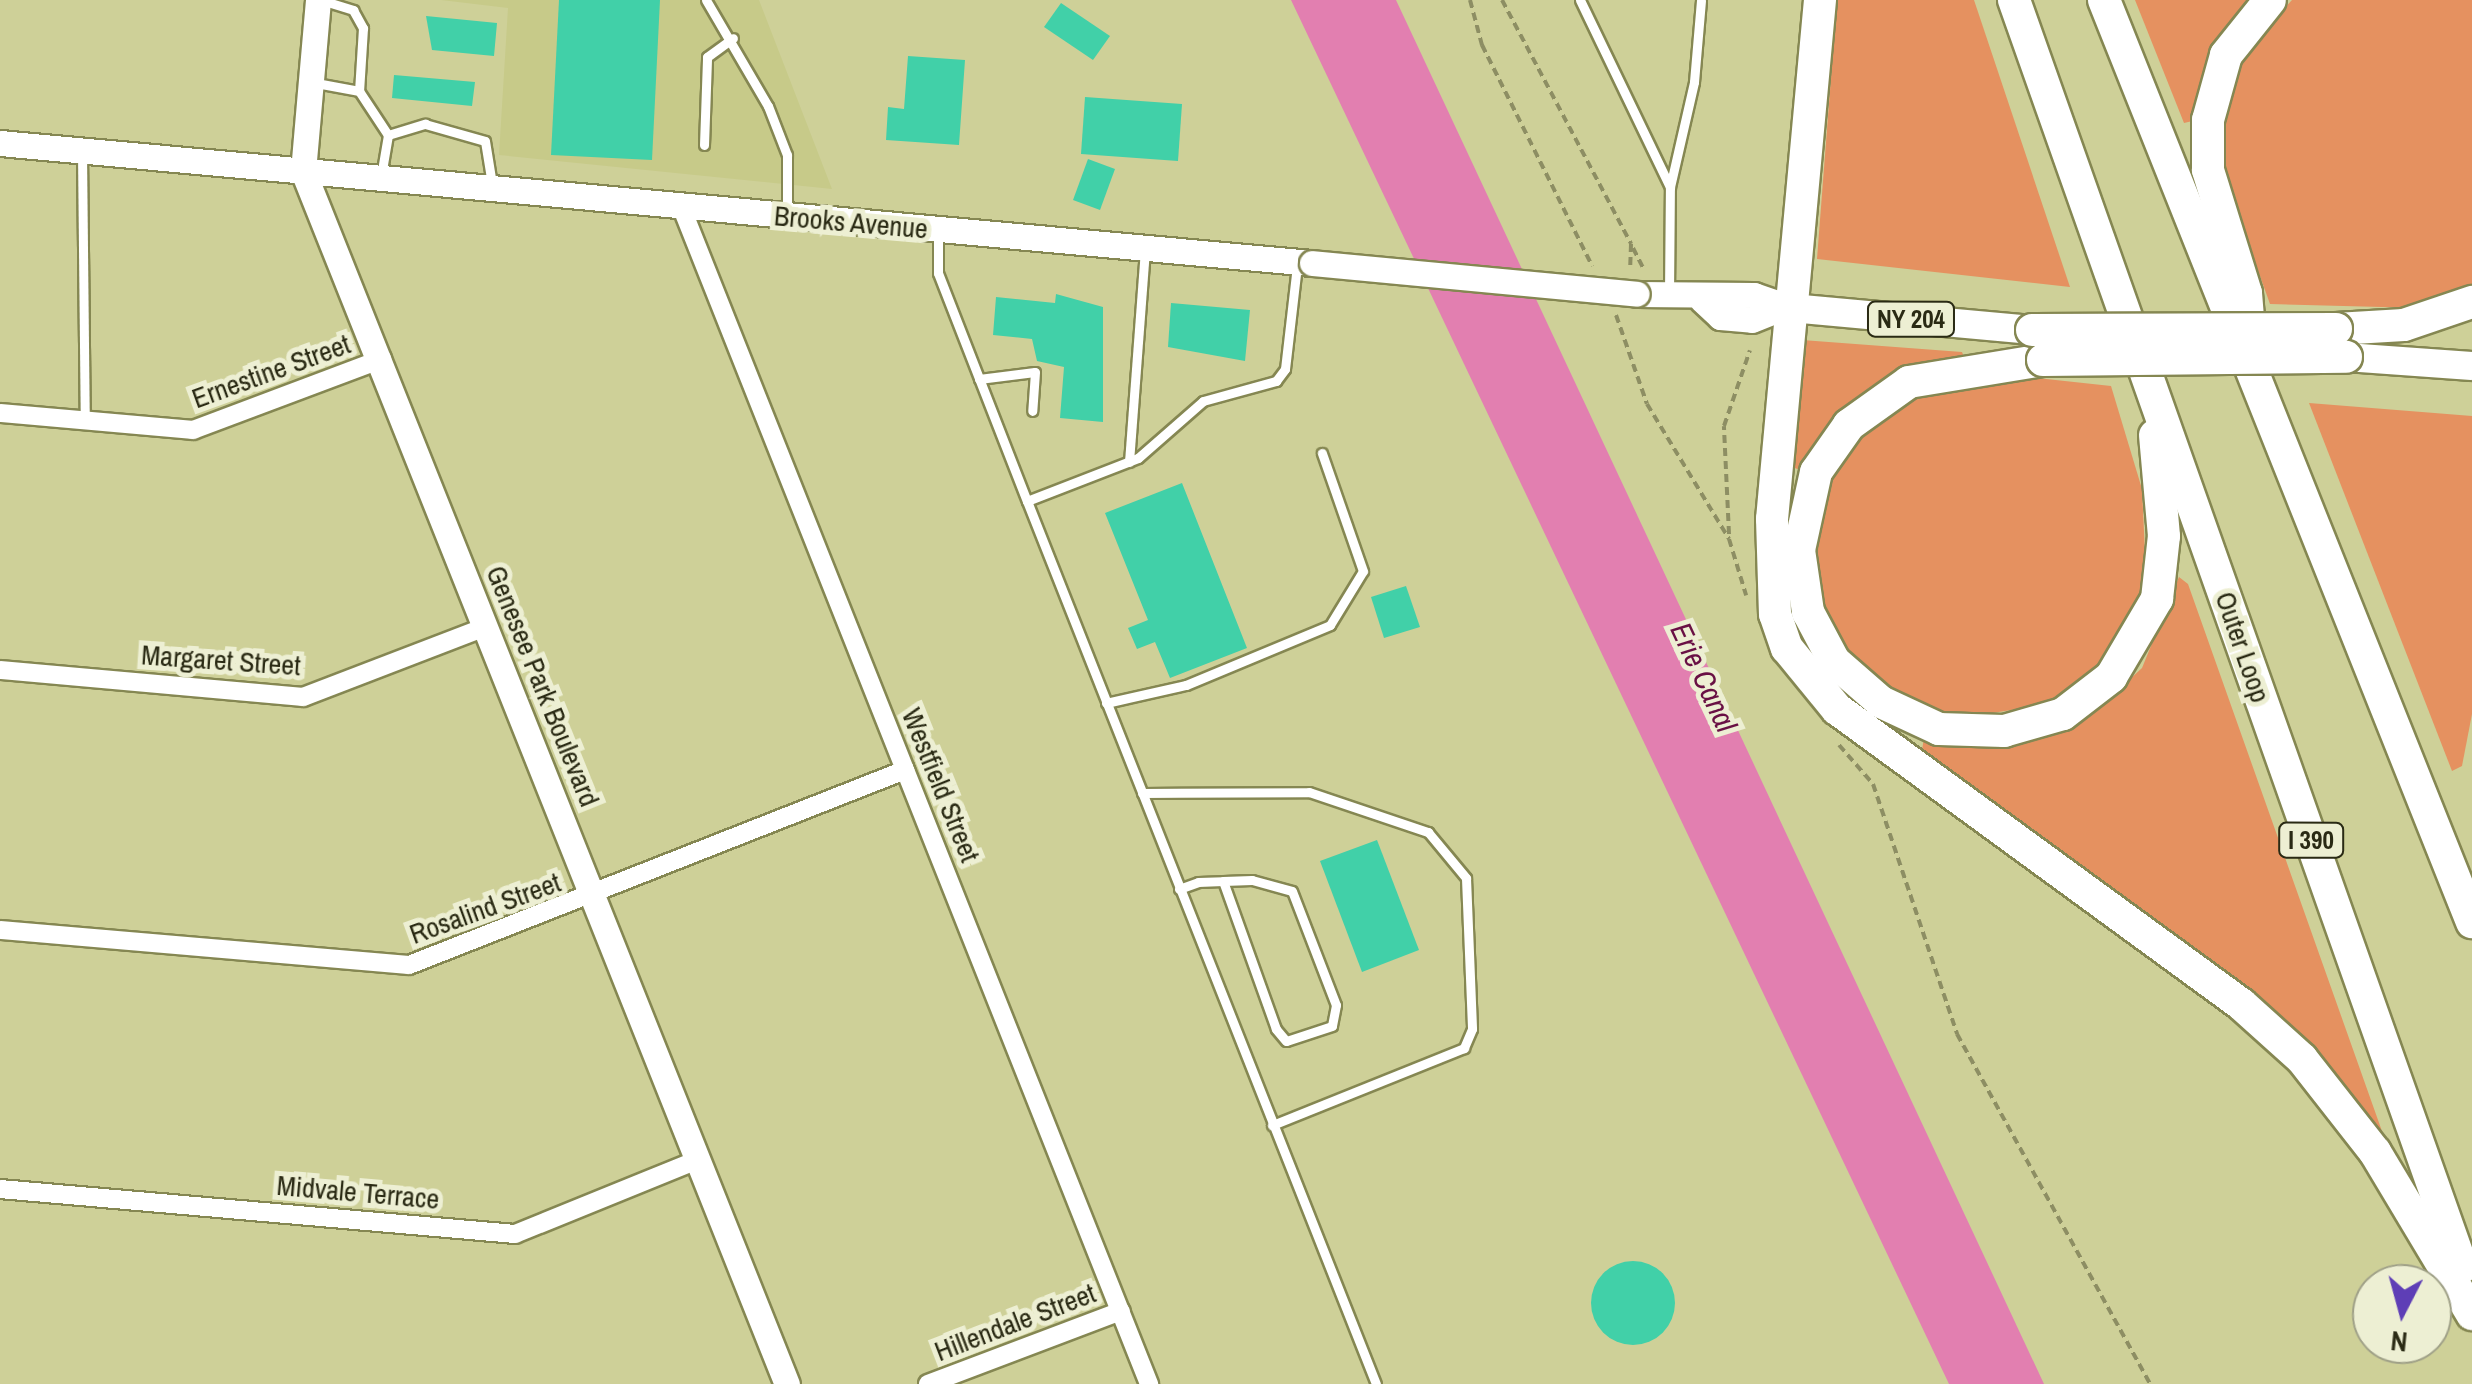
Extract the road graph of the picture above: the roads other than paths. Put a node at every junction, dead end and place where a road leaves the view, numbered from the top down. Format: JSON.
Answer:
{"nodes":[{"id":1,"x":319,"y":0,"type":"edge"},
{"id":2,"x":706,"y":0,"type":"edge"},
{"id":3,"x":1580,"y":0,"type":"edge"},
{"id":4,"x":1701,"y":0,"type":"edge"},
{"id":5,"x":1820,"y":0,"type":"edge"},
{"id":6,"x":2014,"y":0,"type":"edge"},
{"id":7,"x":2104,"y":0,"type":"edge"},
{"id":8,"x":2270,"y":0,"type":"edge"},
{"id":9,"x":732,"y":38,"type":"junction"},
{"id":10,"x":311,"y":83,"type":"junction"},
{"id":11,"x":359,"y":91,"type":"junction"},
{"id":12,"x":388,"y":135,"type":"junction"},
{"id":13,"x":0,"y":143,"type":"edge"},
{"id":14,"x":704,"y":145,"type":"dead end"},
{"id":15,"x":82,"y":150,"type":"junction"},
{"id":16,"x":304,"y":172,"type":"junction"},
{"id":17,"x":382,"y":178,"type":"junction"},
{"id":18,"x":1670,"y":187,"type":"junction"},
{"id":19,"x":492,"y":189,"type":"junction"},
{"id":20,"x":680,"y":206,"type":"junction"},
{"id":21,"x":787,"y":216,"type":"junction"},
{"id":22,"x":938,"y":230,"type":"junction"},
{"id":23,"x":1145,"y":248,"type":"junction"},
{"id":24,"x":1304,"y":263,"type":"junction"},
{"id":25,"x":1669,"y":296,"type":"junction"},
{"id":26,"x":2472,"y":302,"type":"edge"},
{"id":27,"x":1788,"y":307,"type":"junction"},
{"id":28,"x":2341,"y":343,"type":"junction"},
{"id":29,"x":2038,"y":345,"type":"junction"},
{"id":30,"x":382,"y":360,"type":"junction"},
{"id":31,"x":2472,"y":366,"type":"edge"},
{"id":32,"x":2253,"y":376,"type":"junction"},
{"id":33,"x":979,"y":379,"type":"junction"},
{"id":34,"x":2151,"y":386,"type":"junction"},
{"id":35,"x":1032,"y":410,"type":"dead end"},
{"id":36,"x":0,"y":413,"type":"edge"},
{"id":37,"x":85,"y":421,"type":"junction"},
{"id":38,"x":1322,"y":453,"type":"dead end"},
{"id":39,"x":1128,"y":462,"type":"junction"},
{"id":40,"x":1027,"y":501,"type":"junction"},
{"id":41,"x":486,"y":626,"type":"junction"},
{"id":42,"x":0,"y":670,"type":"edge"},
{"id":43,"x":1106,"y":703,"type":"junction"},
{"id":44,"x":905,"y":770,"type":"junction"},
{"id":45,"x":1142,"y":793,"type":"junction"},
{"id":46,"x":1223,"y":881,"type":"junction"},
{"id":47,"x":1179,"y":889,"type":"junction"},
{"id":48,"x":596,"y":896,"type":"junction"},
{"id":49,"x":2472,"y":922,"type":"edge"},
{"id":50,"x":0,"y":930,"type":"edge"},
{"id":51,"x":1272,"y":1125,"type":"junction"},
{"id":52,"x":697,"y":1160,"type":"junction"},
{"id":53,"x":0,"y":1189,"type":"edge"},
{"id":54,"x":2472,"y":1294,"type":"edge"},
{"id":55,"x":1121,"y":1312,"type":"junction"},
{"id":56,"x":2472,"y":1314,"type":"edge"},
{"id":57,"x":788,"y":1384,"type":"edge"},
{"id":58,"x":928,"y":1384,"type":"edge"},
{"id":59,"x":1149,"y":1384,"type":"edge"},
{"id":60,"x":1376,"y":1384,"type":"edge"}],
"edges":[{"from":1,"to":10,"type":"main road","name":"Genesee Park Boulevard"},
{"from":1,"to":11,"type":"lane"},
{"from":2,"to":9,"type":"lane"},
{"from":3,"to":18,"type":"lane"},
{"from":4,"to":18,"type":"lane"},
{"from":5,"to":27,"type":"highway"},
{"from":6,"to":34,"type":"highway","name":"Outer Loop","number":"I 390"},
{"from":7,"to":32,"type":"highway"},
{"from":8,"to":32,"type":"highway"},
{"from":9,"to":14,"type":"lane"},
{"from":9,"to":21,"type":"lane"},
{"from":10,"to":11,"type":"lane"},
{"from":10,"to":16,"type":"main road","name":"Genesee Park Boulevard"},
{"from":11,"to":12,"type":"lane"},
{"from":12,"to":17,"type":"lane"},
{"from":12,"to":19,"type":"lane"},
{"from":13,"to":15,"type":"main road","name":"Brooks Avenue"},
{"from":15,"to":16,"type":"main road","name":"Brooks Avenue"},
{"from":15,"to":37,"type":"lane"},
{"from":16,"to":17,"type":"main road","name":"Brooks Avenue"},
{"from":16,"to":30,"type":"main road","name":"Genesee Park Boulevard"},
{"from":17,"to":19,"type":"main road","name":"Brooks Avenue"},
{"from":18,"to":25,"type":"lane"},
{"from":19,"to":20,"type":"main road","name":"Brooks Avenue"},
{"from":20,"to":21,"type":"main road","name":"Brooks Avenue"},
{"from":20,"to":44,"type":"street","name":"Westfield Street"},
{"from":21,"to":22,"type":"main road","name":"Brooks Avenue"},
{"from":22,"to":23,"type":"main road","name":"Brooks Avenue"},
{"from":22,"to":33,"type":"lane"},
{"from":23,"to":24,"type":"main road","name":"Brooks Avenue"},
{"from":23,"to":39,"type":"lane"},
{"from":24,"to":25,"type":"main road","name":"Brooks Avenue","bridge":true},
{"from":24,"to":39,"type":"lane"},
{"from":25,"to":27,"type":"main road","name":"Brooks Avenue"},
{"from":26,"to":28,"type":"highway"},
{"from":27,"to":29,"type":"main road","name":"Brooks Avenue","number":"NY 204"},
{"from":27,"to":56,"type":"highway"},
{"from":28,"to":29,"type":"highway","bridge":true},
{"from":28,"to":31,"type":"main road"},
{"from":29,"to":34,"type":"highway"},
{"from":30,"to":37,"type":"street","name":"Ernestine Street"},
{"from":30,"to":41,"type":"main road","name":"Genesee Park Boulevard"},
{"from":32,"to":49,"type":"highway"},
{"from":33,"to":35,"type":"lane"},
{"from":33,"to":40,"type":"lane"},
{"from":34,"to":54,"type":"highway","name":"Outer Loop","number":"I 390"},
{"from":36,"to":37,"type":"street","name":"Ernestine Street"},
{"from":38,"to":43,"type":"lane"},
{"from":39,"to":40,"type":"lane"},
{"from":40,"to":43,"type":"lane"},
{"from":41,"to":42,"type":"street","name":"Margaret Street"},
{"from":41,"to":48,"type":"main road","name":"Genesee Park Boulevard"},
{"from":43,"to":45,"type":"lane"},
{"from":44,"to":48,"type":"street","name":"Rosalind Street"},
{"from":44,"to":55,"type":"street","name":"Westfield Street"},
{"from":45,"to":47,"type":"lane"},
{"from":45,"to":51,"type":"lane"},
{"from":46,"to":46,"type":"lane"},
{"from":46,"to":47,"type":"lane"},
{"from":47,"to":51,"type":"lane"},
{"from":48,"to":50,"type":"street","name":"Rosalind Street"},
{"from":48,"to":52,"type":"main road","name":"Genesee Park Boulevard"},
{"from":51,"to":60,"type":"lane"},
{"from":52,"to":53,"type":"street","name":"Midvale Terrace"},
{"from":52,"to":57,"type":"main road","name":"Genesee Park Boulevard"},
{"from":55,"to":58,"type":"street","name":"Hillendale Street"},
{"from":55,"to":59,"type":"street","name":"Westfield Street"}]}
